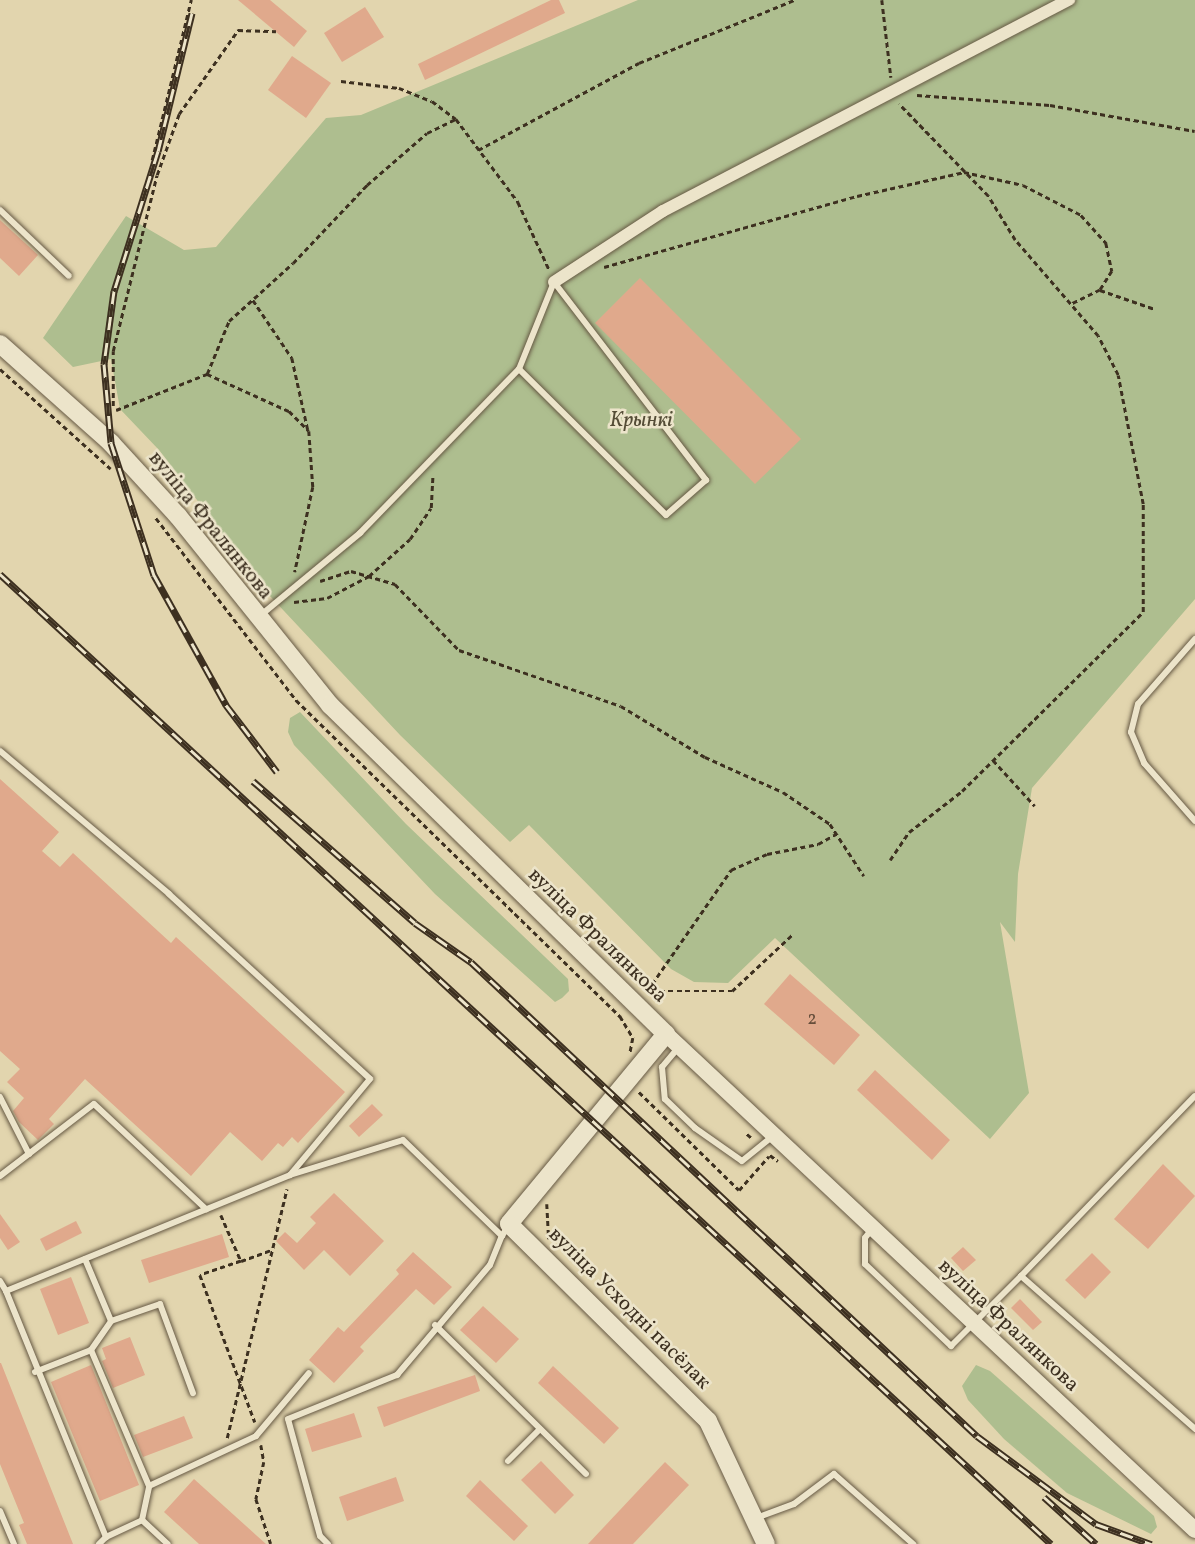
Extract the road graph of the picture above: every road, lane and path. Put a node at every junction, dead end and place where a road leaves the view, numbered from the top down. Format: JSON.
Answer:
{"nodes":[{"id":1,"x":191,"y":0,"type":"edge"},
{"id":2,"x":794,"y":0,"type":"edge"},
{"id":3,"x":882,"y":0,"type":"edge"},
{"id":4,"x":1069,"y":0,"type":"edge"},
{"id":5,"x":276,"y":31,"type":"dead end"},
{"id":6,"x":341,"y":81,"type":"dead end"},
{"id":7,"x":889,"y":93,"type":"junction"},
{"id":8,"x":916,"y":95,"type":"dead end"},
{"id":9,"x":456,"y":119,"type":"junction"},
{"id":10,"x":1195,"y":131,"type":"edge"},
{"id":11,"x":478,"y":150,"type":"junction"},
{"id":12,"x":152,"y":160,"type":"dead end"},
{"id":13,"x":964,"y":172,"type":"junction"},
{"id":14,"x":0,"y":210,"type":"edge"},
{"id":15,"x":599,"y":268,"type":"dead end"},
{"id":16,"x":69,"y":276,"type":"dead end"},
{"id":17,"x":554,"y":282,"type":"junction"},
{"id":18,"x":1100,"y":290,"type":"junction"},
{"id":19,"x":253,"y":300,"type":"junction"},
{"id":20,"x":1071,"y":304,"type":"junction"},
{"id":21,"x":1155,"y":309,"type":"dead end"},
{"id":22,"x":0,"y":344,"type":"edge"},
{"id":23,"x":519,"y":369,"type":"junction"},
{"id":24,"x":208,"y":374,"type":"junction"},
{"id":25,"x":309,"y":431,"type":"junction"},
{"id":26,"x":434,"y":457,"type":"junction"},
{"id":27,"x":369,"y":576,"type":"junction"},
{"id":28,"x":291,"y":590,"type":"junction"},
{"id":29,"x":273,"y":605,"type":"junction"},
{"id":30,"x":257,"y":618,"type":"junction"},
{"id":31,"x":1195,"y":639,"type":"edge"},
{"id":32,"x":0,"y":751,"type":"edge"},
{"id":33,"x":993,"y":760,"type":"junction"},
{"id":34,"x":1035,"y":806,"type":"dead end"},
{"id":35,"x":1195,"y":821,"type":"edge"},
{"id":36,"x":836,"y":834,"type":"junction"},
{"id":37,"x":890,"y":860,"type":"dead end"},
{"id":38,"x":864,"y":876,"type":"dead end"},
{"id":39,"x":793,"y":934,"type":"dead end"},
{"id":40,"x":652,"y":984,"type":"dead end"},
{"id":41,"x":660,"y":990,"type":"dead end"},
{"id":42,"x":672,"y":1040,"type":"junction"},
{"id":43,"x":645,"y":1081,"type":"dead end"},
{"id":44,"x":1195,"y":1096,"type":"edge"},
{"id":45,"x":0,"y":1097,"type":"edge"},
{"id":46,"x":633,"y":1100,"type":"dead end"},
{"id":47,"x":774,"y":1136,"type":"junction"},
{"id":48,"x":29,"y":1154,"type":"junction"},
{"id":49,"x":290,"y":1175,"type":"junction"},
{"id":50,"x":0,"y":1176,"type":"edge"},
{"id":51,"x":552,"y":1195,"type":"dead end"},
{"id":52,"x":216,"y":1205,"type":"junction"},
{"id":53,"x":206,"y":1209,"type":"junction"},
{"id":54,"x":872,"y":1229,"type":"junction"},
{"id":55,"x":506,"y":1230,"type":"junction"},
{"id":56,"x":272,"y":1250,"type":"junction"},
{"id":57,"x":541,"y":1254,"type":"junction"},
{"id":58,"x":85,"y":1259,"type":"junction"},
{"id":59,"x":241,"y":1261,"type":"junction"},
{"id":60,"x":1021,"y":1276,"type":"junction"},
{"id":61,"x":0,"y":1281,"type":"edge"},
{"id":62,"x":6,"y":1291,"type":"junction"},
{"id":63,"x":111,"y":1321,"type":"junction"},
{"id":64,"x":435,"y":1325,"type":"junction"},
{"id":65,"x":973,"y":1325,"type":"junction"},
{"id":66,"x":91,"y":1350,"type":"junction"},
{"id":67,"x":35,"y":1373,"type":"junction"},
{"id":68,"x":309,"y":1373,"type":"dead end"},
{"id":69,"x":240,"y":1382,"type":"junction"},
{"id":70,"x":193,"y":1393,"type":"dead end"},
{"id":71,"x":540,"y":1429,"type":"junction"},
{"id":72,"x":1195,"y":1429,"type":"edge"},
{"id":73,"x":259,"y":1432,"type":"junction"},
{"id":74,"x":224,"y":1451,"type":"junction"},
{"id":75,"x":508,"y":1461,"type":"dead end"},
{"id":76,"x":586,"y":1474,"type":"dead end"},
{"id":77,"x":149,"y":1486,"type":"junction"},
{"id":78,"x":0,"y":1511,"type":"edge"},
{"id":79,"x":756,"y":1518,"type":"junction"},
{"id":80,"x":142,"y":1520,"type":"junction"},
{"id":81,"x":1195,"y":1530,"type":"edge"},
{"id":82,"x":106,"y":1536,"type":"junction"},
{"id":83,"x":14,"y":1544,"type":"edge"},
{"id":84,"x":99,"y":1544,"type":"edge"},
{"id":85,"x":168,"y":1544,"type":"edge"},
{"id":86,"x":271,"y":1544,"type":"edge"},
{"id":87,"x":328,"y":1544,"type":"edge"},
{"id":88,"x":766,"y":1544,"type":"edge"},
{"id":89,"x":913,"y":1544,"type":"edge"}],
"edges":[{"from":1,"to":12,"type":"path"},
{"from":2,"to":11,"type":"path"},
{"from":3,"to":7,"type":"path"},
{"from":4,"to":7,"type":"street"},
{"from":5,"to":24,"type":"path"},
{"from":6,"to":9,"type":"path"},
{"from":7,"to":13,"type":"path"},
{"from":7,"to":17,"type":"street"},
{"from":8,"to":10,"type":"path"},
{"from":9,"to":11,"type":"path"},
{"from":9,"to":19,"type":"path"},
{"from":11,"to":17,"type":"path"},
{"from":13,"to":15,"type":"path"},
{"from":13,"to":18,"type":"path"},
{"from":13,"to":20,"type":"path"},
{"from":14,"to":16,"type":"lane"},
{"from":17,"to":23,"type":"lane"},
{"from":17,"to":23,"type":"lane"},
{"from":18,"to":20,"type":"path"},
{"from":18,"to":21,"type":"path"},
{"from":19,"to":24,"type":"path"},
{"from":19,"to":25,"type":"path"},
{"from":20,"to":33,"type":"path"},
{"from":22,"to":30,"type":"main road","name":"вуліца Фралянкова"},
{"from":23,"to":26,"type":"lane"},
{"from":24,"to":25,"type":"path"},
{"from":25,"to":28,"type":"path"},
{"from":26,"to":27,"type":"path"},
{"from":26,"to":28,"type":"lane"},
{"from":27,"to":28,"type":"path"},
{"from":27,"to":29,"type":"path"},
{"from":27,"to":36,"type":"path"},
{"from":28,"to":29,"type":"lane"},
{"from":29,"to":30,"type":"lane"},
{"from":30,"to":42,"type":"main road","name":"вуліца Фралянкова"},
{"from":31,"to":35,"type":"lane"},
{"from":32,"to":49,"type":"lane"},
{"from":33,"to":34,"type":"path"},
{"from":33,"to":37,"type":"path"},
{"from":36,"to":38,"type":"path"},
{"from":36,"to":40,"type":"path"},
{"from":39,"to":41,"type":"path"},
{"from":42,"to":47,"type":"street","name":"вуліца Фралянкова"},
{"from":42,"to":47,"type":"lane"},
{"from":42,"to":55,"type":"main road"},
{"from":43,"to":46,"type":"path"},
{"from":44,"to":60,"type":"lane"},
{"from":45,"to":48,"type":"lane"},
{"from":47,"to":54,"type":"street","name":"вуліца Фралянкова"},
{"from":48,"to":50,"type":"lane"},
{"from":48,"to":53,"type":"lane"},
{"from":49,"to":52,"type":"lane"},
{"from":49,"to":55,"type":"lane"},
{"from":49,"to":56,"type":"path"},
{"from":51,"to":57,"type":"path"},
{"from":52,"to":53,"type":"lane"},
{"from":52,"to":59,"type":"path"},
{"from":53,"to":58,"type":"lane"},
{"from":54,"to":65,"type":"street","name":"вуліца Фралянкова"},
{"from":54,"to":65,"type":"lane"},
{"from":55,"to":57,"type":"main road","name":"вуліца Усходні пасёлак"},
{"from":55,"to":64,"type":"lane"},
{"from":56,"to":59,"type":"path"},
{"from":56,"to":69,"type":"path"},
{"from":57,"to":79,"type":"main road","name":"вуліца Усходні пасёлак"},
{"from":58,"to":62,"type":"lane"},
{"from":58,"to":63,"type":"lane"},
{"from":59,"to":69,"type":"path"},
{"from":60,"to":65,"type":"lane"},
{"from":60,"to":72,"type":"lane"},
{"from":61,"to":62,"type":"lane"},
{"from":62,"to":67,"type":"lane"},
{"from":63,"to":66,"type":"lane"},
{"from":63,"to":70,"type":"lane"},
{"from":64,"to":71,"type":"lane"},
{"from":64,"to":87,"type":"lane"},
{"from":65,"to":81,"type":"street","name":"вуліца Фралянкова"},
{"from":66,"to":67,"type":"lane"},
{"from":66,"to":77,"type":"lane"},
{"from":67,"to":82,"type":"lane"},
{"from":68,"to":73,"type":"lane"},
{"from":69,"to":73,"type":"path"},
{"from":69,"to":74,"type":"path"},
{"from":71,"to":75,"type":"lane"},
{"from":71,"to":76,"type":"lane"},
{"from":73,"to":74,"type":"lane"},
{"from":73,"to":86,"type":"path"},
{"from":74,"to":77,"type":"lane"},
{"from":77,"to":80,"type":"lane"},
{"from":78,"to":83,"type":"lane"},
{"from":79,"to":88,"type":"main road","name":"вуліца Усходні пасёлак"},
{"from":79,"to":89,"type":"lane"},
{"from":80,"to":82,"type":"lane"},
{"from":80,"to":85,"type":"lane"},
{"from":82,"to":84,"type":"lane"}]}
